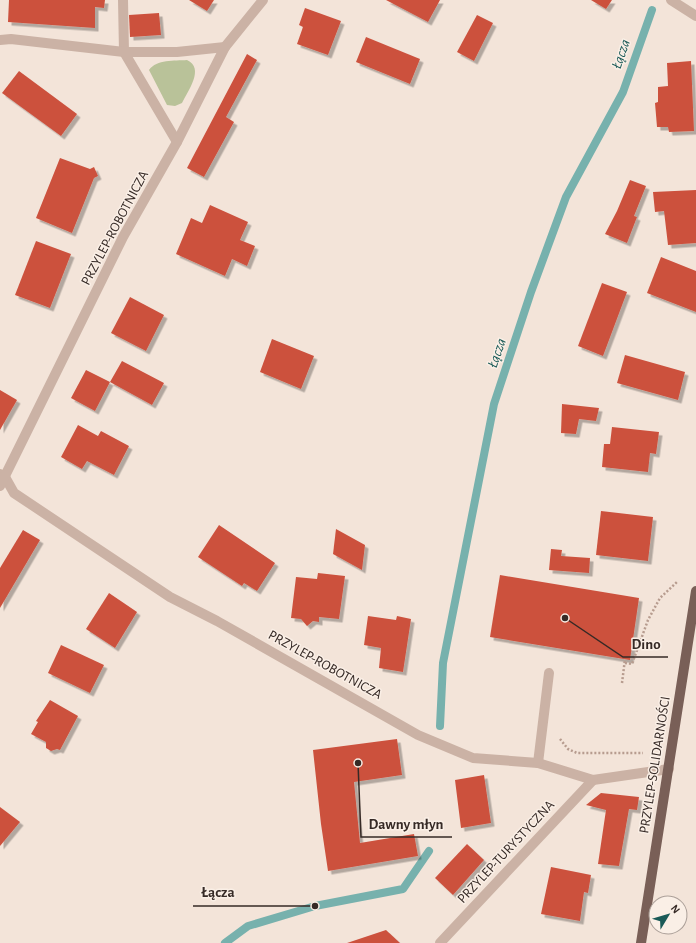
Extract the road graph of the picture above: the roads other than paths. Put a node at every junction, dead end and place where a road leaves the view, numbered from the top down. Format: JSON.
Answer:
{"nodes":[{"id":1,"x":123,"y":0,"type":"edge"},
{"id":2,"x":264,"y":0,"type":"edge"},
{"id":3,"x":671,"y":0,"type":"edge"},
{"id":4,"x":696,"y":16,"type":"edge"},
{"id":5,"x":0,"y":40,"type":"edge"},
{"id":6,"x":225,"y":46,"type":"junction"},
{"id":7,"x":124,"y":52,"type":"junction"},
{"id":8,"x":177,"y":142,"type":"junction"},
{"id":9,"x":2,"y":479,"type":"edge"},
{"id":10,"x":696,"y":591,"type":"edge"},
{"id":11,"x":550,"y":673,"type":"dead end"},
{"id":12,"x":538,"y":763,"type":"junction"},
{"id":13,"x":668,"y":769,"type":"junction"},
{"id":14,"x":593,"y":780,"type":"junction"},
{"id":15,"x":440,"y":943,"type":"edge"},
{"id":16,"x":641,"y":943,"type":"edge"}],
"edges":[{"from":1,"to":7,"type":"street"},
{"from":2,"to":6,"type":"street","name":"PRZYLEP-ROBOTNICZA"},
{"from":3,"to":4,"type":"street"},
{"from":5,"to":7,"type":"street"},
{"from":6,"to":7,"type":"street"},
{"from":6,"to":8,"type":"street","name":"PRZYLEP-ROBOTNICZA"},
{"from":7,"to":8,"type":"street"},
{"from":8,"to":9,"type":"street","name":"PRZYLEP-ROBOTNICZA"},
{"from":9,"to":12,"type":"street","name":"PRZYLEP-ROBOTNICZA"},
{"from":10,"to":13,"type":"main road","name":"PRZYLEP-SOLIDARNOŚCI"},
{"from":11,"to":12,"type":"street"},
{"from":12,"to":14,"type":"street","name":"PRZYLEP-ROBOTNICZA"},
{"from":13,"to":14,"type":"street","name":"PRZYLEP-ROBOTNICZA"},
{"from":13,"to":16,"type":"main road","name":"PRZYLEP-SOLIDARNOŚCI"},
{"from":14,"to":15,"type":"street","name":"PRZYLEP-TURYSTYCZNA"}]}
